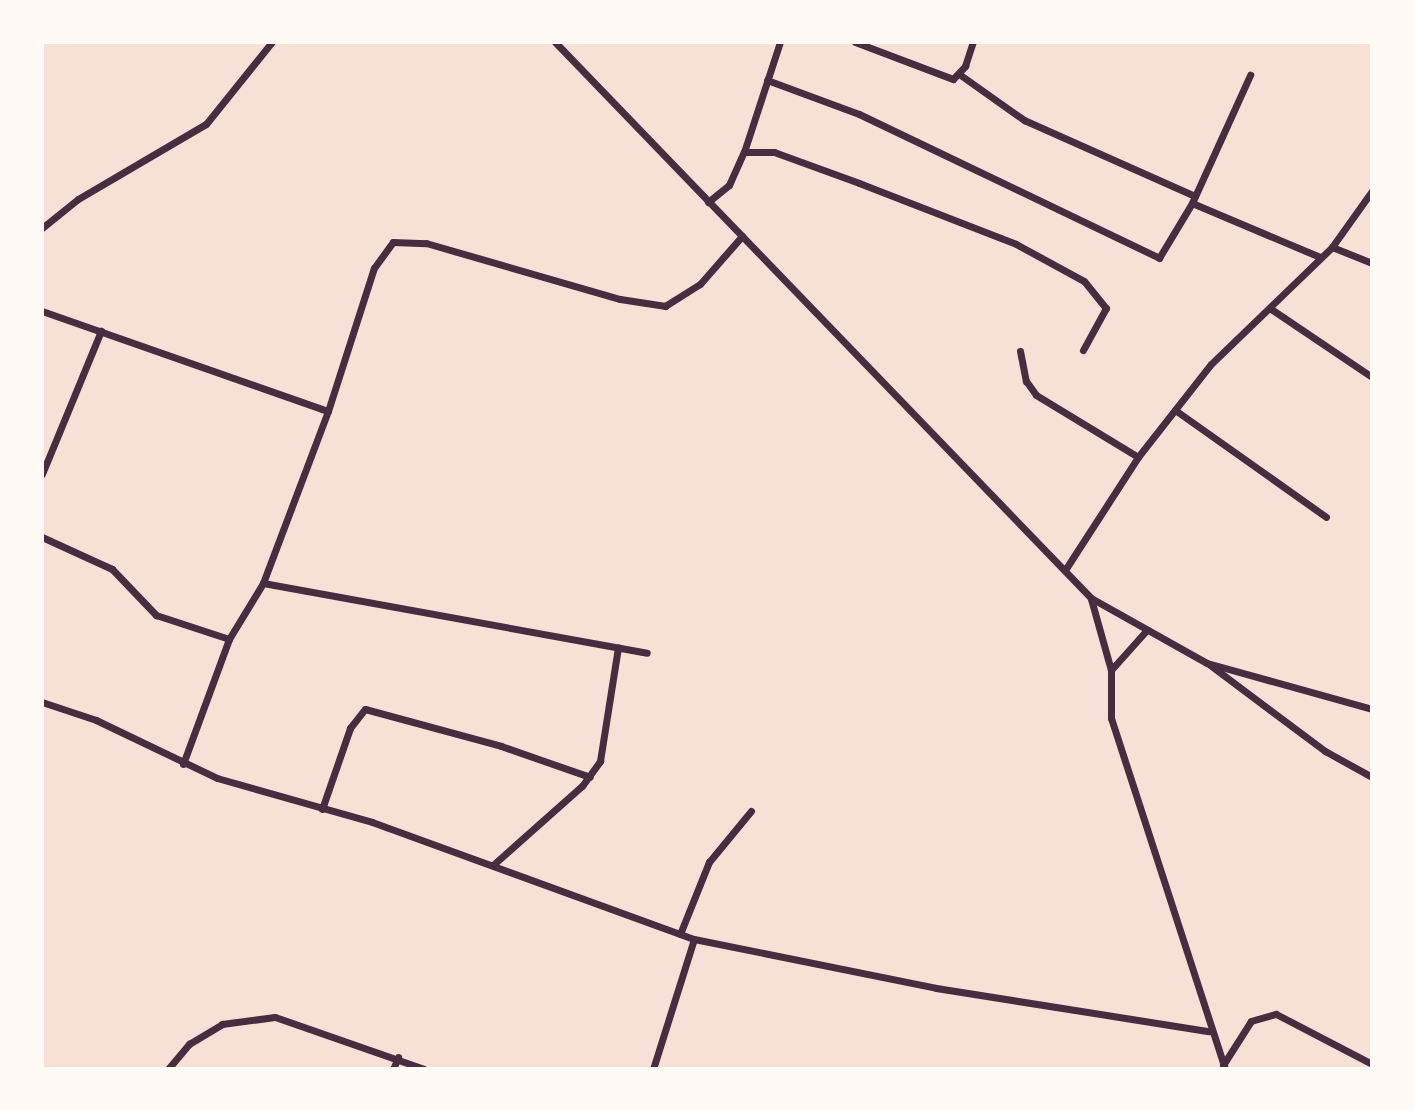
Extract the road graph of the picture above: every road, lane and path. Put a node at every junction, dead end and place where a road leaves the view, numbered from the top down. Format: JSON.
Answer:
{"nodes":[{"id":1,"x":272,"y":42,"type":"edge"},
{"id":2,"x":555,"y":42,"type":"edge"},
{"id":3,"x":780,"y":42,"type":"edge"},
{"id":4,"x":855,"y":42,"type":"edge"},
{"id":5,"x":973,"y":42,"type":"edge"},
{"id":6,"x":959,"y":74,"type":"junction"},
{"id":7,"x":1250,"y":75,"type":"dead end"},
{"id":8,"x":767,"y":80,"type":"junction"},
{"id":9,"x":744,"y":152,"type":"junction"},
{"id":10,"x":1372,"y":191,"type":"edge"},
{"id":11,"x":1193,"y":199,"type":"junction"},
{"id":12,"x":708,"y":202,"type":"junction"},
{"id":13,"x":42,"y":228,"type":"edge"},
{"id":14,"x":742,"y":236,"type":"junction"},
{"id":15,"x":1332,"y":247,"type":"junction"},
{"id":16,"x":1320,"y":257,"type":"junction"},
{"id":17,"x":1372,"y":263,"type":"edge"},
{"id":18,"x":1271,"y":309,"type":"junction"},
{"id":19,"x":42,"y":311,"type":"edge"},
{"id":20,"x":101,"y":331,"type":"junction"},
{"id":21,"x":1083,"y":350,"type":"dead end"},
{"id":22,"x":1020,"y":351,"type":"dead end"},
{"id":23,"x":1372,"y":377,"type":"edge"},
{"id":24,"x":1175,"y":410,"type":"junction"},
{"id":25,"x":328,"y":411,"type":"junction"},
{"id":26,"x":1138,"y":457,"type":"junction"},
{"id":27,"x":42,"y":474,"type":"edge"},
{"id":28,"x":1326,"y":517,"type":"dead end"},
{"id":29,"x":42,"y":537,"type":"edge"},
{"id":30,"x":1065,"y":570,"type":"junction"},
{"id":31,"x":263,"y":583,"type":"junction"},
{"id":32,"x":1091,"y":598,"type":"junction"},
{"id":33,"x":1145,"y":632,"type":"junction"},
{"id":34,"x":229,"y":639,"type":"junction"},
{"id":35,"x":618,"y":647,"type":"junction"},
{"id":36,"x":647,"y":653,"type":"dead end"},
{"id":37,"x":1207,"y":663,"type":"junction"},
{"id":38,"x":1111,"y":670,"type":"junction"},
{"id":39,"x":42,"y":702,"type":"edge"},
{"id":40,"x":1372,"y":709,"type":"edge"},
{"id":41,"x":183,"y":764,"type":"junction"},
{"id":42,"x":590,"y":777,"type":"junction"},
{"id":43,"x":1372,"y":777,"type":"edge"},
{"id":44,"x":322,"y":809,"type":"junction"},
{"id":45,"x":751,"y":811,"type":"dead end"},
{"id":46,"x":494,"y":864,"type":"junction"},
{"id":47,"x":680,"y":934,"type":"junction"},
{"id":48,"x":694,"y":939,"type":"junction"},
{"id":49,"x":1209,"y":1031,"type":"junction"},
{"id":50,"x":398,"y":1057,"type":"junction"},
{"id":51,"x":1372,"y":1064,"type":"edge"},
{"id":52,"x":1224,"y":1067,"type":"edge"},
{"id":53,"x":168,"y":1069,"type":"edge"},
{"id":54,"x":393,"y":1069,"type":"edge"},
{"id":55,"x":424,"y":1069,"type":"edge"},
{"id":56,"x":653,"y":1069,"type":"edge"}],
"edges":[{"from":1,"to":13,"type":"street"},
{"from":2,"to":12,"type":"street"},
{"from":3,"to":8,"type":"street"},
{"from":4,"to":6,"type":"street"},
{"from":5,"to":6,"type":"street"},
{"from":6,"to":11,"type":"street"},
{"from":7,"to":11,"type":"street"},
{"from":8,"to":9,"type":"street"},
{"from":8,"to":11,"type":"street"},
{"from":9,"to":12,"type":"street"},
{"from":9,"to":21,"type":"street"},
{"from":10,"to":15,"type":"street"},
{"from":11,"to":16,"type":"street"},
{"from":12,"to":14,"type":"street"},
{"from":14,"to":25,"type":"street"},
{"from":14,"to":30,"type":"street"},
{"from":15,"to":16,"type":"street"},
{"from":15,"to":17,"type":"street"},
{"from":16,"to":18,"type":"street"},
{"from":18,"to":23,"type":"street"},
{"from":18,"to":24,"type":"street"},
{"from":19,"to":20,"type":"street"},
{"from":20,"to":25,"type":"street"},
{"from":20,"to":27,"type":"street"},
{"from":22,"to":26,"type":"street"},
{"from":24,"to":26,"type":"street"},
{"from":24,"to":28,"type":"street"},
{"from":25,"to":31,"type":"street"},
{"from":26,"to":30,"type":"street"},
{"from":29,"to":34,"type":"street"},
{"from":30,"to":32,"type":"street"},
{"from":31,"to":34,"type":"street"},
{"from":31,"to":35,"type":"street"},
{"from":32,"to":33,"type":"street"},
{"from":32,"to":38,"type":"street"},
{"from":33,"to":37,"type":"street"},
{"from":33,"to":38,"type":"street"},
{"from":34,"to":41,"type":"street"},
{"from":35,"to":36,"type":"street"},
{"from":35,"to":42,"type":"street"},
{"from":37,"to":40,"type":"street"},
{"from":37,"to":43,"type":"street"},
{"from":38,"to":49,"type":"street"},
{"from":39,"to":41,"type":"street"},
{"from":41,"to":44,"type":"street"},
{"from":42,"to":44,"type":"street"},
{"from":42,"to":46,"type":"street"},
{"from":44,"to":46,"type":"street"},
{"from":45,"to":47,"type":"street"},
{"from":46,"to":47,"type":"street"},
{"from":47,"to":48,"type":"street"},
{"from":48,"to":49,"type":"street"},
{"from":48,"to":56,"type":"street"},
{"from":49,"to":52,"type":"street"},
{"from":50,"to":53,"type":"street"},
{"from":50,"to":54,"type":"street"},
{"from":50,"to":55,"type":"street"},
{"from":51,"to":52,"type":"street"}]}
